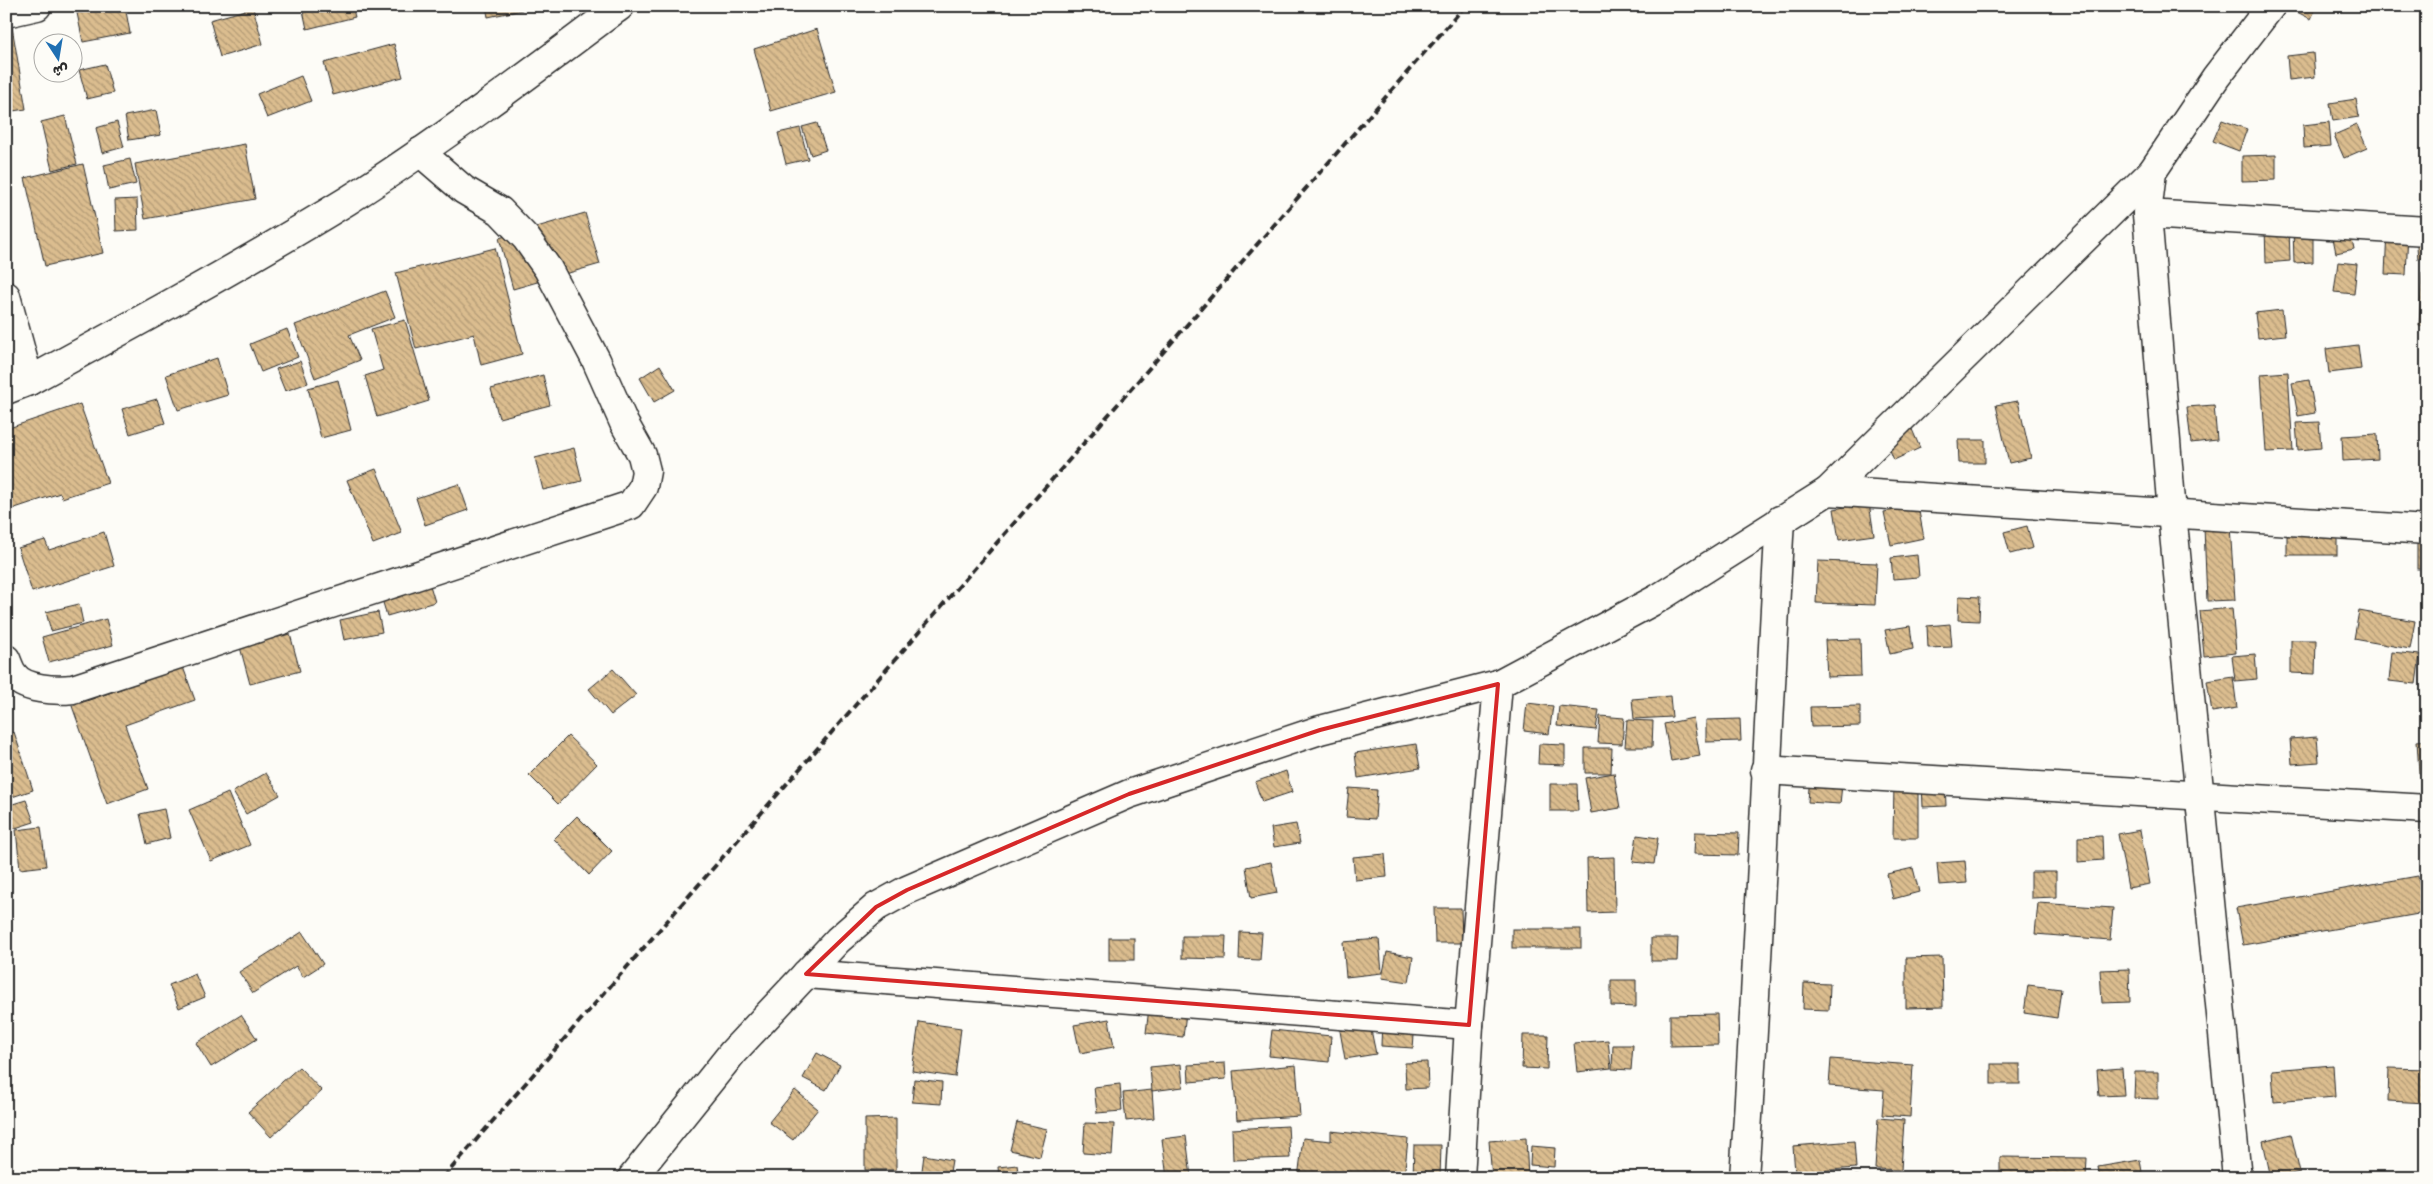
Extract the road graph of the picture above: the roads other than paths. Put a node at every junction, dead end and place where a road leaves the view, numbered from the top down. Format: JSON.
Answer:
{"nodes":[{"id":1,"x":36,"y":6,"type":"edge"},
{"id":2,"x":620,"y":6,"type":"edge"},
{"id":3,"x":2271,"y":6,"type":"edge"},
{"id":4,"x":6,"y":13,"type":"edge"},
{"id":5,"x":420,"y":152,"type":"junction"},
{"id":6,"x":2152,"y":172,"type":"junction"},
{"id":7,"x":2147,"y":214,"type":"junction"},
{"id":8,"x":2427,"y":231,"type":"edge"},
{"id":9,"x":6,"y":296,"type":"edge"},
{"id":10,"x":18,"y":386,"type":"edge"},
{"id":11,"x":1828,"y":491,"type":"junction"},
{"id":12,"x":2172,"y":513,"type":"junction"},
{"id":13,"x":1780,"y":520,"type":"junction"},
{"id":14,"x":2427,"y":530,"type":"edge"},
{"id":15,"x":6,"y":659,"type":"edge"},
{"id":16,"x":1498,"y":684,"type":"junction"},
{"id":17,"x":1765,"y":770,"type":"junction"},
{"id":18,"x":2200,"y":797,"type":"junction"},
{"id":19,"x":2427,"y":809,"type":"edge"},
{"id":20,"x":806,"y":974,"type":"junction"},
{"id":21,"x":1469,"y":1025,"type":"junction"},
{"id":22,"x":632,"y":1178,"type":"edge"},
{"id":23,"x":1460,"y":1178,"type":"edge"},
{"id":24,"x":1744,"y":1178,"type":"edge"},
{"id":25,"x":2237,"y":1178,"type":"edge"}],
"edges":[{"from":1,"to":4,"type":"street"},
{"from":2,"to":5,"type":"street"},
{"from":3,"to":6,"type":"street"},
{"from":5,"to":10,"type":"street"},
{"from":5,"to":15,"type":"street"},
{"from":6,"to":7,"type":"street"},
{"from":6,"to":11,"type":"street"},
{"from":7,"to":8,"type":"street"},
{"from":7,"to":12,"type":"street"},
{"from":9,"to":10,"type":"street"},
{"from":11,"to":12,"type":"street"},
{"from":11,"to":13,"type":"street"},
{"from":12,"to":14,"type":"street"},
{"from":12,"to":18,"type":"street"},
{"from":13,"to":16,"type":"street"},
{"from":13,"to":17,"type":"street"},
{"from":16,"to":20,"type":"street"},
{"from":16,"to":21,"type":"street"},
{"from":17,"to":18,"type":"street"},
{"from":17,"to":24,"type":"street"},
{"from":18,"to":19,"type":"street"},
{"from":18,"to":25,"type":"street"},
{"from":20,"to":21,"type":"street"},
{"from":20,"to":22,"type":"street"},
{"from":21,"to":23,"type":"street"}]}
